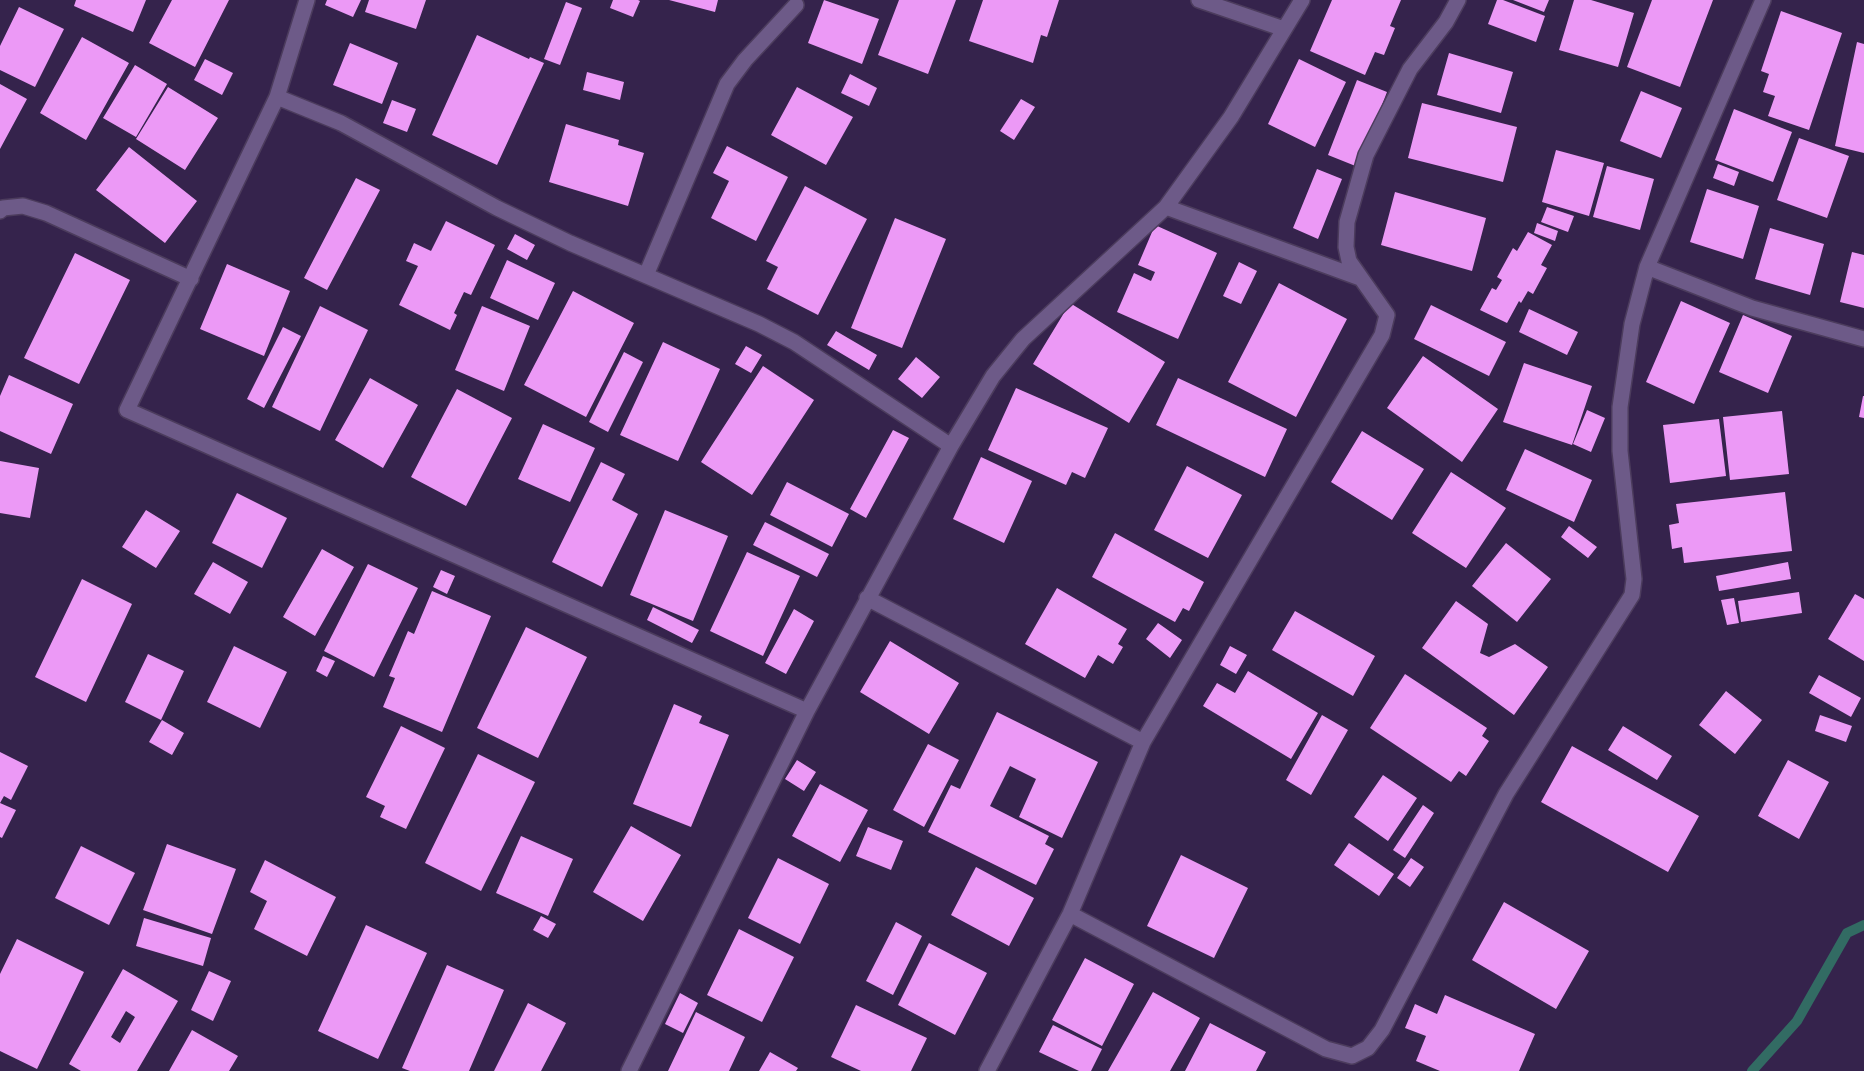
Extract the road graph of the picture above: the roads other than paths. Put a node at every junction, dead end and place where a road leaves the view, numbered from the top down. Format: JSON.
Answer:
{"nodes":[{"id":1,"x":307,"y":0,"type":"edge"},
{"id":2,"x":1199,"y":0,"type":"edge"},
{"id":3,"x":1302,"y":0,"type":"edge"},
{"id":4,"x":1458,"y":0,"type":"edge"},
{"id":5,"x":1763,"y":0,"type":"edge"},
{"id":6,"x":796,"y":5,"type":"dead end"},
{"id":7,"x":1284,"y":29,"type":"junction"},
{"id":8,"x":278,"y":97,"type":"junction"},
{"id":9,"x":1166,"y":207,"type":"junction"},
{"id":10,"x":0,"y":211,"type":"edge"},
{"id":11,"x":1647,"y":267,"type":"junction"},
{"id":12,"x":646,"y":275,"type":"junction"},
{"id":13,"x":1360,"y":278,"type":"junction"},
{"id":14,"x":191,"y":279,"type":"junction"},
{"id":15,"x":1864,"y":339,"type":"edge"},
{"id":16,"x":951,"y":446,"type":"junction"},
{"id":17,"x":867,"y":598,"type":"junction"},
{"id":18,"x":807,"y":711,"type":"junction"},
{"id":19,"x":1143,"y":742,"type":"junction"},
{"id":20,"x":1070,"y":914,"type":"junction"},
{"id":21,"x":629,"y":1071,"type":"edge"},
{"id":22,"x":987,"y":1071,"type":"edge"}],
"edges":[{"from":1,"to":8,"type":"street"},
{"from":2,"to":7,"type":"street"},
{"from":3,"to":7,"type":"street"},
{"from":4,"to":13,"type":"street"},
{"from":5,"to":11,"type":"street"},
{"from":6,"to":12,"type":"street"},
{"from":7,"to":9,"type":"street"},
{"from":8,"to":12,"type":"street"},
{"from":8,"to":14,"type":"street"},
{"from":9,"to":13,"type":"street"},
{"from":9,"to":16,"type":"street"},
{"from":10,"to":14,"type":"street"},
{"from":11,"to":15,"type":"street"},
{"from":11,"to":20,"type":"street"},
{"from":12,"to":16,"type":"street"},
{"from":13,"to":19,"type":"street"},
{"from":14,"to":18,"type":"street"},
{"from":16,"to":17,"type":"street"},
{"from":17,"to":18,"type":"street"},
{"from":17,"to":19,"type":"street"},
{"from":18,"to":21,"type":"street"},
{"from":19,"to":20,"type":"street"},
{"from":20,"to":22,"type":"street"}]}
